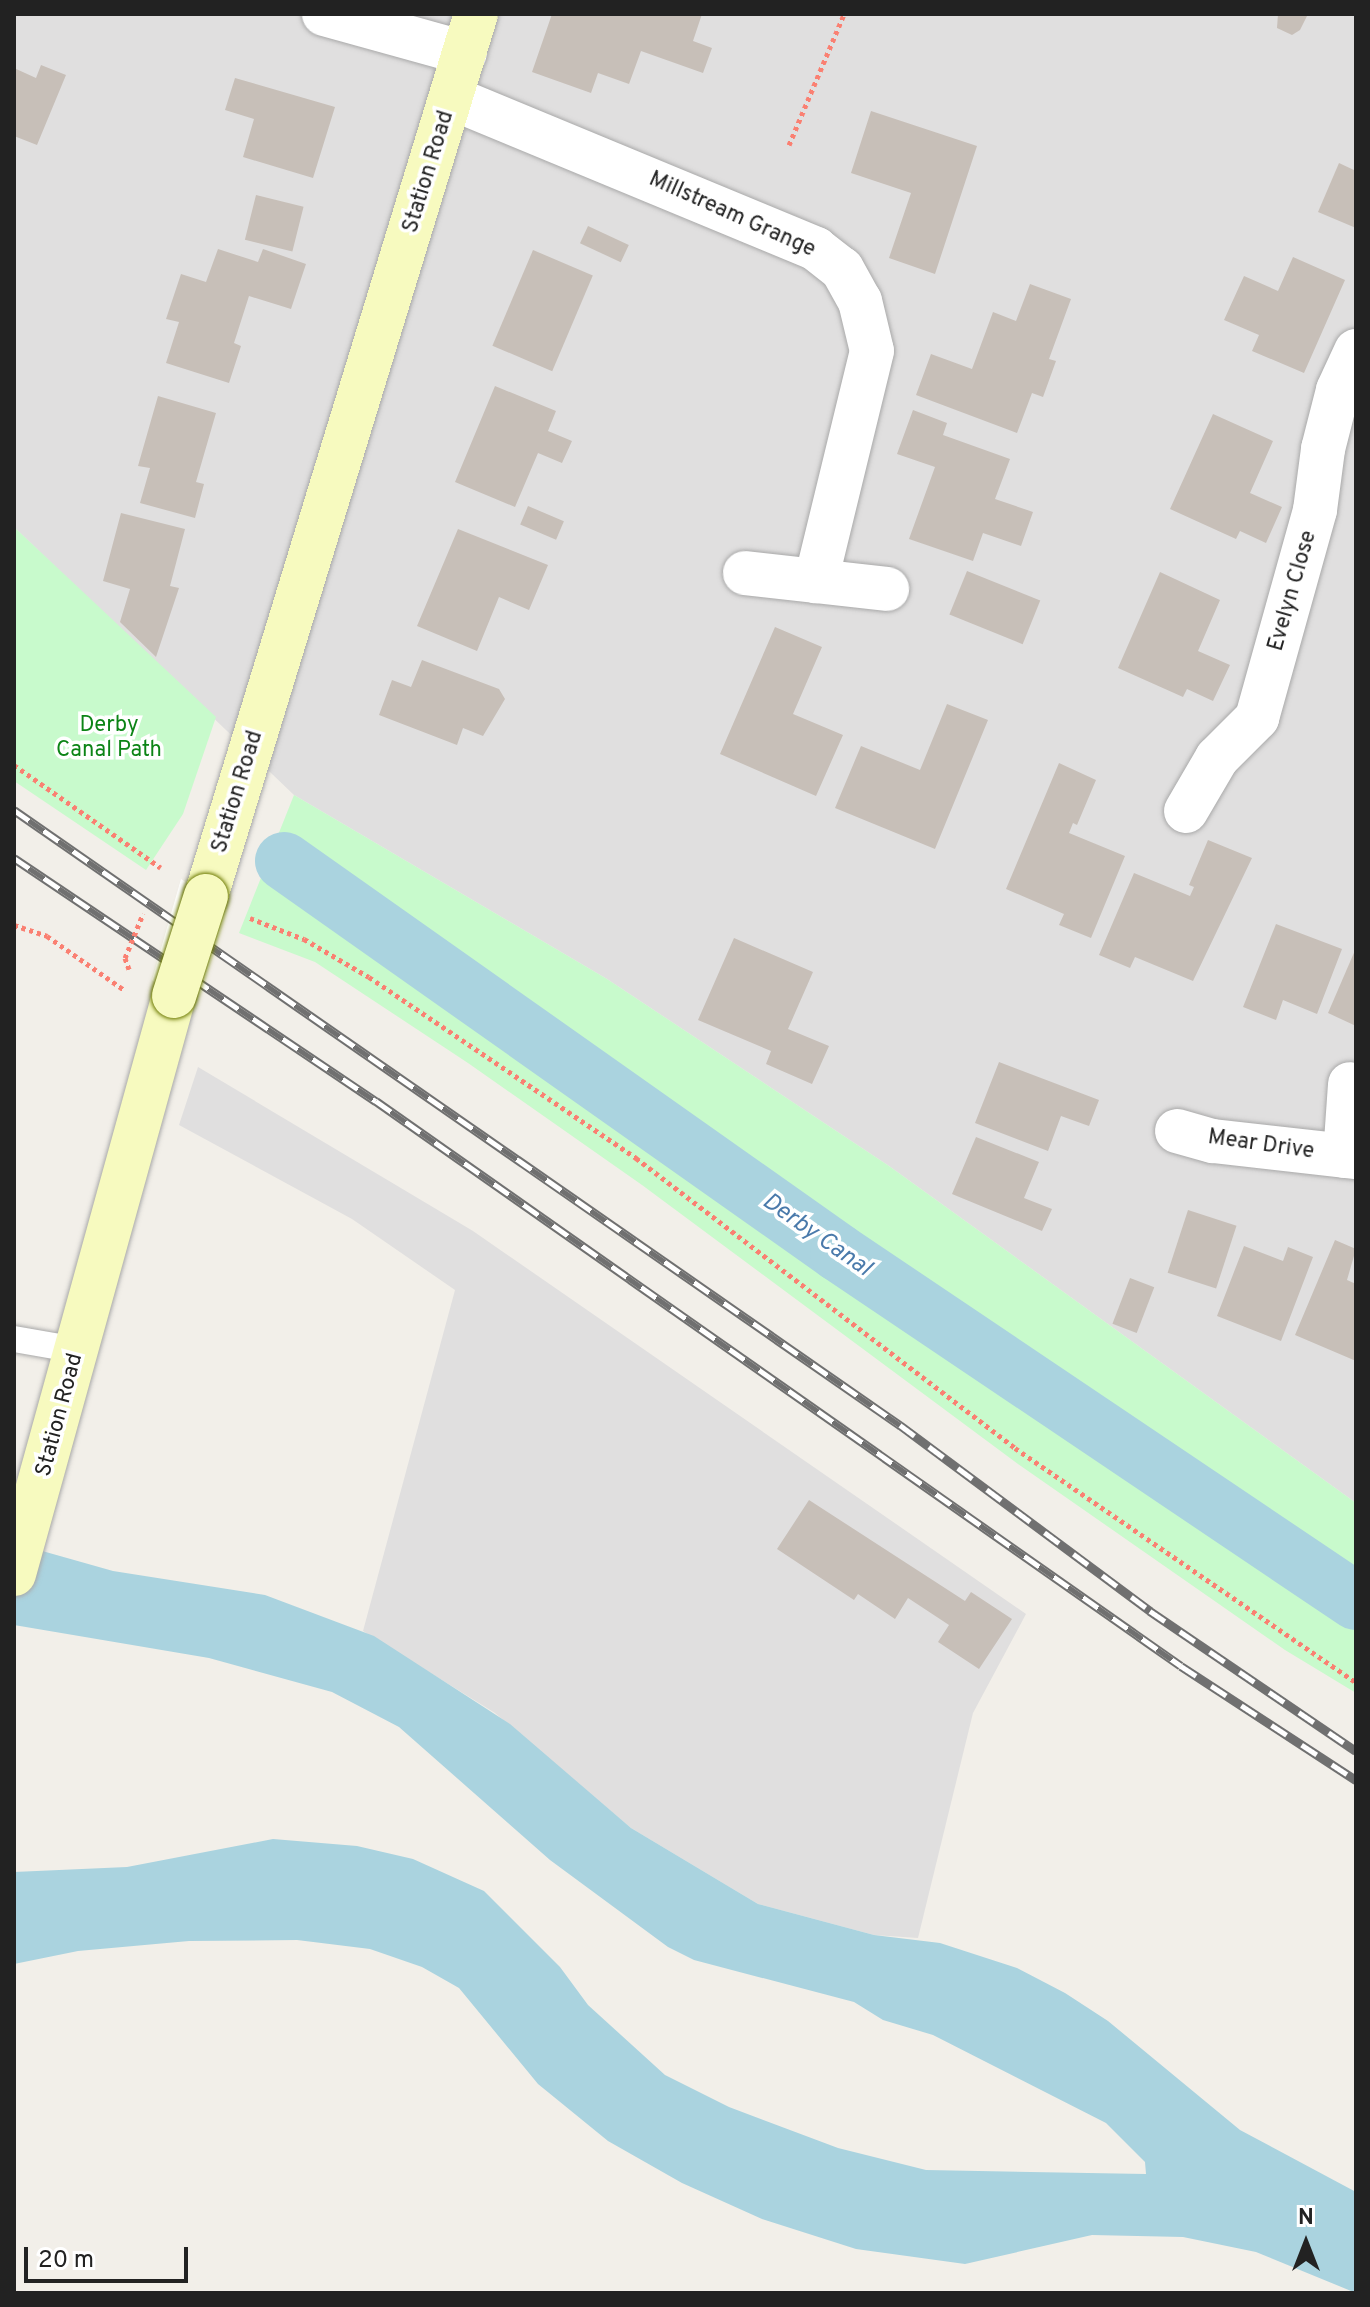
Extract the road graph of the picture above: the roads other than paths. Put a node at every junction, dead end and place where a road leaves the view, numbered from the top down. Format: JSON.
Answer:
{"nodes":[{"id":1,"x":324,"y":14,"type":"edge"},
{"id":2,"x":471,"y":34,"type":"edge"},
{"id":3,"x":452,"y":98,"type":"junction"},
{"id":4,"x":1356,"y":351,"type":"edge"},
{"id":5,"x":745,"y":573,"type":"dead end"},
{"id":6,"x":816,"y":581,"type":"junction"},
{"id":7,"x":887,"y":589,"type":"dead end"},
{"id":8,"x":1186,"y":811,"type":"dead end"},
{"id":9,"x":1350,"y":1084,"type":"dead end"},
{"id":10,"x":1177,"y":1131,"type":"dead end"},
{"id":11,"x":1351,"y":1156,"type":"edge"},
{"id":12,"x":14,"y":1339,"type":"edge"},
{"id":13,"x":77,"y":1350,"type":"junction"},
{"id":14,"x":14,"y":1574,"type":"edge"}],
"edges":[{"from":1,"to":2,"type":"street"},
{"from":2,"to":3,"type":"main road","name":"Station Road"},
{"from":3,"to":6,"type":"street","name":"Millstream Grange"},
{"from":3,"to":13,"type":"main road","name":"Station Road","bridge":true},
{"from":4,"to":8,"type":"street","name":"Evelyn Close"},
{"from":5,"to":6,"type":"street"},
{"from":6,"to":7,"type":"street"},
{"from":9,"to":11,"type":"street","name":"Mear Drive"},
{"from":10,"to":11,"type":"street","name":"Mear Drive"},
{"from":12,"to":13,"type":"lane"},
{"from":13,"to":14,"type":"main road","name":"Station Road"}]}
